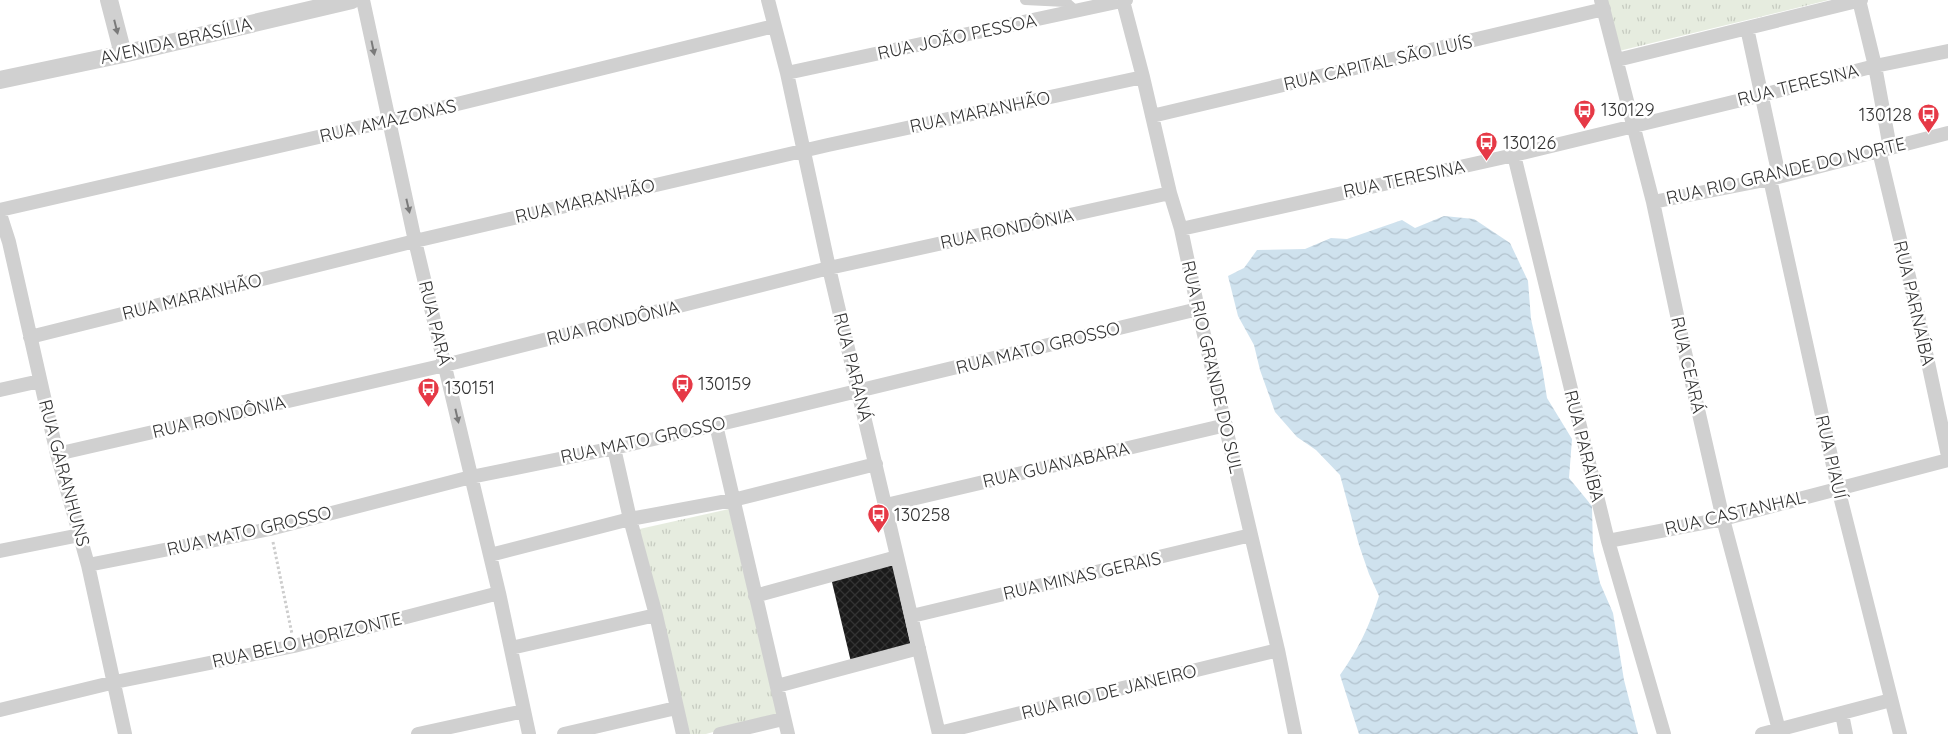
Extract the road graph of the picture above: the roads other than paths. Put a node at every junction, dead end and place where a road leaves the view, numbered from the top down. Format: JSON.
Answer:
{"nodes":[{"id":1,"x":109,"y":0,"type":"edge"},
{"id":2,"x":352,"y":0,"type":"edge"},
{"id":3,"x":363,"y":0,"type":"edge"},
{"id":4,"x":768,"y":0,"type":"edge"},
{"id":5,"x":1025,"y":0,"type":"edge"},
{"id":6,"x":1124,"y":0,"type":"edge"},
{"id":7,"x":1860,"y":0,"type":"edge"},
{"id":8,"x":1602,"y":4,"type":"edge"},
{"id":9,"x":1077,"y":12,"type":"junction"},
{"id":10,"x":774,"y":26,"type":"junction"},
{"id":11,"x":1747,"y":28,"type":"junction"},
{"id":12,"x":1948,"y":51,"type":"edge"},
{"id":13,"x":123,"y":54,"type":"junction"},
{"id":14,"x":1617,"y":60,"type":"junction"},
{"id":15,"x":1875,"y":66,"type":"junction"},
{"id":16,"x":787,"y":73,"type":"junction"},
{"id":17,"x":1143,"y":77,"type":"junction"},
{"id":18,"x":0,"y":80,"type":"edge"},
{"id":19,"x":1762,"y":95,"type":"junction"},
{"id":20,"x":1152,"y":116,"type":"junction"},
{"id":21,"x":388,"y":121,"type":"junction"},
{"id":22,"x":1634,"y":126,"type":"junction"},
{"id":23,"x":1948,"y":133,"type":"edge"},
{"id":24,"x":1885,"y":149,"type":"junction"},
{"id":25,"x":804,"y":150,"type":"junction"},
{"id":26,"x":1514,"y":155,"type":"junction"},
{"id":27,"x":1775,"y":177,"type":"junction"},
{"id":28,"x":1170,"y":193,"type":"junction"},
{"id":29,"x":1653,"y":202,"type":"junction"},
{"id":30,"x":0,"y":210,"type":"edge"},
{"id":31,"x":0,"y":214,"type":"edge"},
{"id":32,"x":1181,"y":229,"type":"junction"},
{"id":33,"x":415,"y":241,"type":"junction"},
{"id":34,"x":5,"y":243,"type":"edge"},
{"id":35,"x":829,"y":268,"type":"junction"},
{"id":36,"x":1198,"y":309,"type":"junction"},
{"id":37,"x":30,"y":337,"type":"junction"},
{"id":38,"x":445,"y":365,"type":"junction"},
{"id":39,"x":40,"y":381,"type":"junction"},
{"id":40,"x":0,"y":390,"type":"edge"},
{"id":41,"x":859,"y":391,"type":"junction"},
{"id":42,"x":716,"y":425,"type":"junction"},
{"id":43,"x":1226,"y":425,"type":"junction"},
{"id":44,"x":614,"y":448,"type":"junction"},
{"id":45,"x":57,"y":454,"type":"junction"},
{"id":46,"x":1948,"y":456,"type":"edge"},
{"id":47,"x":1948,"y":460,"type":"edge"},
{"id":48,"x":876,"y":464,"type":"junction"},
{"id":49,"x":471,"y":476,"type":"junction"},
{"id":50,"x":1838,"y":488,"type":"junction"},
{"id":51,"x":733,"y":500,"type":"junction"},
{"id":52,"x":886,"y":505,"type":"junction"},
{"id":53,"x":630,"y":519,"type":"junction"},
{"id":54,"x":1723,"y":519,"type":"junction"},
{"id":55,"x":80,"y":534,"type":"junction"},
{"id":56,"x":1251,"y":535,"type":"junction"},
{"id":57,"x":1608,"y":541,"type":"junction"},
{"id":58,"x":0,"y":552,"type":"edge"},
{"id":59,"x":490,"y":555,"type":"junction"},
{"id":60,"x":897,"y":557,"type":"junction"},
{"id":61,"x":88,"y":565,"type":"junction"},
{"id":62,"x":499,"y":593,"type":"junction"},
{"id":63,"x":755,"y":596,"type":"junction"},
{"id":64,"x":656,"y":615,"type":"junction"},
{"id":65,"x":912,"y":616,"type":"junction"},
{"id":66,"x":511,"y":648,"type":"junction"},
{"id":67,"x":919,"y":648,"type":"junction"},
{"id":68,"x":1278,"y":650,"type":"junction"},
{"id":69,"x":115,"y":682,"type":"junction"},
{"id":70,"x":777,"y":686,"type":"junction"},
{"id":71,"x":1891,"y":700,"type":"junction"},
{"id":72,"x":676,"y":708,"type":"junction"},
{"id":73,"x":0,"y":710,"type":"edge"},
{"id":74,"x":524,"y":711,"type":"junction"},
{"id":75,"x":1842,"y":714,"type":"junction"},
{"id":76,"x":784,"y":718,"type":"junction"},
{"id":77,"x":1779,"y":730,"type":"junction"},
{"id":78,"x":939,"y":733,"type":"edge"},
{"id":79,"x":125,"y":734,"type":"edge"},
{"id":80,"x":418,"y":734,"type":"edge"},
{"id":81,"x":529,"y":734,"type":"edge"},
{"id":82,"x":564,"y":734,"type":"edge"},
{"id":83,"x":683,"y":734,"type":"edge"},
{"id":84,"x":720,"y":734,"type":"edge"},
{"id":85,"x":788,"y":734,"type":"edge"},
{"id":86,"x":1295,"y":734,"type":"edge"},
{"id":87,"x":1664,"y":734,"type":"edge"},
{"id":88,"x":1762,"y":734,"type":"edge"},
{"id":89,"x":1846,"y":734,"type":"edge"},
{"id":90,"x":1900,"y":734,"type":"edge"}],
"edges":[{"from":1,"to":13,"type":"street","one_way":true},
{"from":2,"to":13,"type":"street","name":"AVENIDA BRASÍLIA"},
{"from":3,"to":21,"type":"street","name":"RUA PARÁ","one_way":true},
{"from":4,"to":10,"type":"street","name":"RUA PARANÁ"},
{"from":5,"to":9,"type":"street"},
{"from":6,"to":9,"type":"street","name":"RUA JOÃO PESSOA"},
{"from":6,"to":17,"type":"street","name":"RUA RIO GRANDE DO SUL"},
{"from":7,"to":11,"type":"street"},
{"from":7,"to":15,"type":"street","name":"RUA PARNAÍBA"},
{"from":8,"to":14,"type":"street","name":"RUA CEARÁ"},
{"from":8,"to":20,"type":"street","name":"RUA CAPITAL SÃO LUÍS"},
{"from":9,"to":16,"type":"street","name":"RUA JOÃO PESSOA"},
{"from":10,"to":16,"type":"street","name":"RUA PARANÁ"},
{"from":10,"to":21,"type":"street","name":"RUA AMAZONAS"},
{"from":11,"to":14,"type":"street"},
{"from":11,"to":19,"type":"street","name":"RUA PIAUÍ"},
{"from":12,"to":15,"type":"street","name":"RUA TERESINA"},
{"from":13,"to":18,"type":"street","name":"AVENIDA BRASÍLIA"},
{"from":14,"to":22,"type":"street","name":"RUA CEARÁ"},
{"from":15,"to":19,"type":"street","name":"RUA TERESINA"},
{"from":15,"to":24,"type":"street","name":"RUA PARNAÍBA"},
{"from":16,"to":25,"type":"street","name":"RUA PARANÁ"},
{"from":17,"to":20,"type":"street","name":"RUA RIO GRANDE DO SUL"},
{"from":17,"to":25,"type":"street","name":"RUA MARANHÃO"},
{"from":19,"to":22,"type":"street","name":"RUA TERESINA"},
{"from":19,"to":27,"type":"street","name":"RUA PIAUÍ"},
{"from":20,"to":28,"type":"street","name":"RUA RIO GRANDE DO SUL"},
{"from":21,"to":30,"type":"street","name":"RUA AMAZONAS"},
{"from":21,"to":33,"type":"street","name":"RUA PARÁ","one_way":true},
{"from":22,"to":26,"type":"street","name":"RUA TERESINA"},
{"from":22,"to":29,"type":"street","name":"RUA CEARÁ"},
{"from":23,"to":24,"type":"street","name":"RUA RIO GRANDE DO NORTE"},
{"from":24,"to":27,"type":"street","name":"RUA RIO GRANDE DO NORTE"},
{"from":24,"to":46,"type":"street","name":"RUA PARNAÍBA"},
{"from":25,"to":33,"type":"street","name":"RUA MARANHÃO"},
{"from":25,"to":35,"type":"street","name":"RUA PARANÁ"},
{"from":26,"to":32,"type":"street","name":"RUA TERESINA"},
{"from":26,"to":57,"type":"street","name":"RUA PARAÍBA"},
{"from":27,"to":29,"type":"street","name":"RUA RIO GRANDE DO NORTE"},
{"from":27,"to":50,"type":"street","name":"RUA PIAUÍ"},
{"from":28,"to":32,"type":"street","name":"RUA RIO GRANDE DO SUL"},
{"from":28,"to":35,"type":"street","name":"RUA RONDÔNIA"},
{"from":29,"to":54,"type":"street","name":"RUA CEARÁ"},
{"from":31,"to":34,"type":"street","name":"RUA GARANHUNS"},
{"from":32,"to":36,"type":"street","name":"RUA RIO GRANDE DO SUL"},
{"from":33,"to":37,"type":"street","name":"RUA MARANHÃO"},
{"from":33,"to":38,"type":"street","name":"RUA PARÁ"},
{"from":34,"to":37,"type":"street","name":"RUA GARANHUNS"},
{"from":35,"to":38,"type":"street","name":"RUA RONDÔNIA"},
{"from":35,"to":41,"type":"street","name":"RUA PARANÁ"},
{"from":36,"to":41,"type":"street","name":"RUA MATO GROSSO"},
{"from":36,"to":43,"type":"street","name":"RUA RIO GRANDE DO SUL"},
{"from":37,"to":39,"type":"street","name":"RUA GARANHUNS"},
{"from":38,"to":45,"type":"street","name":"RUA RONDÔNIA"},
{"from":38,"to":49,"type":"street","name":"RUA PARÁ","one_way":true},
{"from":39,"to":40,"type":"street"},
{"from":39,"to":45,"type":"street","name":"RUA GARANHUNS"},
{"from":41,"to":42,"type":"street","name":"RUA MATO GROSSO"},
{"from":41,"to":48,"type":"street","name":"RUA PARANÁ"},
{"from":42,"to":44,"type":"street","name":"RUA MATO GROSSO"},
{"from":42,"to":51,"type":"street"},
{"from":43,"to":52,"type":"street","name":"RUA GUANABARA"},
{"from":43,"to":56,"type":"street","name":"RUA RIO GRANDE DO SUL"},
{"from":44,"to":49,"type":"street","name":"RUA MATO GROSSO"},
{"from":44,"to":53,"type":"street"},
{"from":45,"to":55,"type":"street","name":"RUA GARANHUNS"},
{"from":47,"to":50,"type":"street","name":"RUA CASTANHAL"},
{"from":48,"to":51,"type":"street"},
{"from":48,"to":52,"type":"street","name":"RUA PARANÁ"},
{"from":49,"to":59,"type":"street","name":"RUA PARÁ"},
{"from":49,"to":61,"type":"street","name":"RUA MATO GROSSO"},
{"from":50,"to":54,"type":"street","name":"RUA CASTANHAL"},
{"from":50,"to":71,"type":"street","name":"RUA PIAUÍ"},
{"from":51,"to":53,"type":"street"},
{"from":51,"to":63,"type":"street"},
{"from":52,"to":60,"type":"street","name":"RUA PARANÁ"},
{"from":53,"to":59,"type":"street"},
{"from":53,"to":64,"type":"street"},
{"from":54,"to":57,"type":"street","name":"RUA CASTANHAL"},
{"from":54,"to":77,"type":"street","name":"RUA CEARÁ"},
{"from":55,"to":58,"type":"street"},
{"from":55,"to":61,"type":"street","name":"RUA GARANHUNS"},
{"from":56,"to":65,"type":"street","name":"RUA MINAS GERAIS"},
{"from":56,"to":68,"type":"street","name":"RUA RIO GRANDE DO SUL"},
{"from":57,"to":87,"type":"street","name":"RUA PARAÍBA"},
{"from":59,"to":62,"type":"street","name":"RUA PARÁ"},
{"from":60,"to":63,"type":"street"},
{"from":60,"to":65,"type":"street","name":"RUA PARANÁ"},
{"from":61,"to":69,"type":"street","name":"RUA GARANHUNS"},
{"from":62,"to":66,"type":"street","name":"RUA PARÁ"},
{"from":62,"to":69,"type":"street","name":"RUA BELO HORIZONTE"},
{"from":63,"to":70,"type":"street"},
{"from":64,"to":66,"type":"street"},
{"from":64,"to":72,"type":"street"},
{"from":65,"to":67,"type":"street","name":"RUA PARANÁ"},
{"from":66,"to":74,"type":"street","name":"RUA PARÁ"},
{"from":67,"to":70,"type":"street"},
{"from":67,"to":78,"type":"street","name":"RUA PARANÁ"},
{"from":68,"to":78,"type":"street","name":"RUA RIO DE JANEIRO"},
{"from":68,"to":86,"type":"street","name":"RUA RIO GRANDE DO SUL"},
{"from":69,"to":73,"type":"street","name":"RUA BELO HORIZONTE"},
{"from":69,"to":79,"type":"street","name":"RUA GARANHUNS"},
{"from":70,"to":76,"type":"street"},
{"from":71,"to":75,"type":"street"},
{"from":71,"to":90,"type":"street","name":"RUA PIAUÍ"},
{"from":72,"to":82,"type":"street"},
{"from":72,"to":83,"type":"street"},
{"from":74,"to":80,"type":"street"},
{"from":74,"to":81,"type":"street","name":"RUA PARÁ"},
{"from":75,"to":77,"type":"street"},
{"from":75,"to":89,"type":"street"},
{"from":76,"to":84,"type":"street"},
{"from":76,"to":85,"type":"street"},
{"from":77,"to":88,"type":"street"}]}
